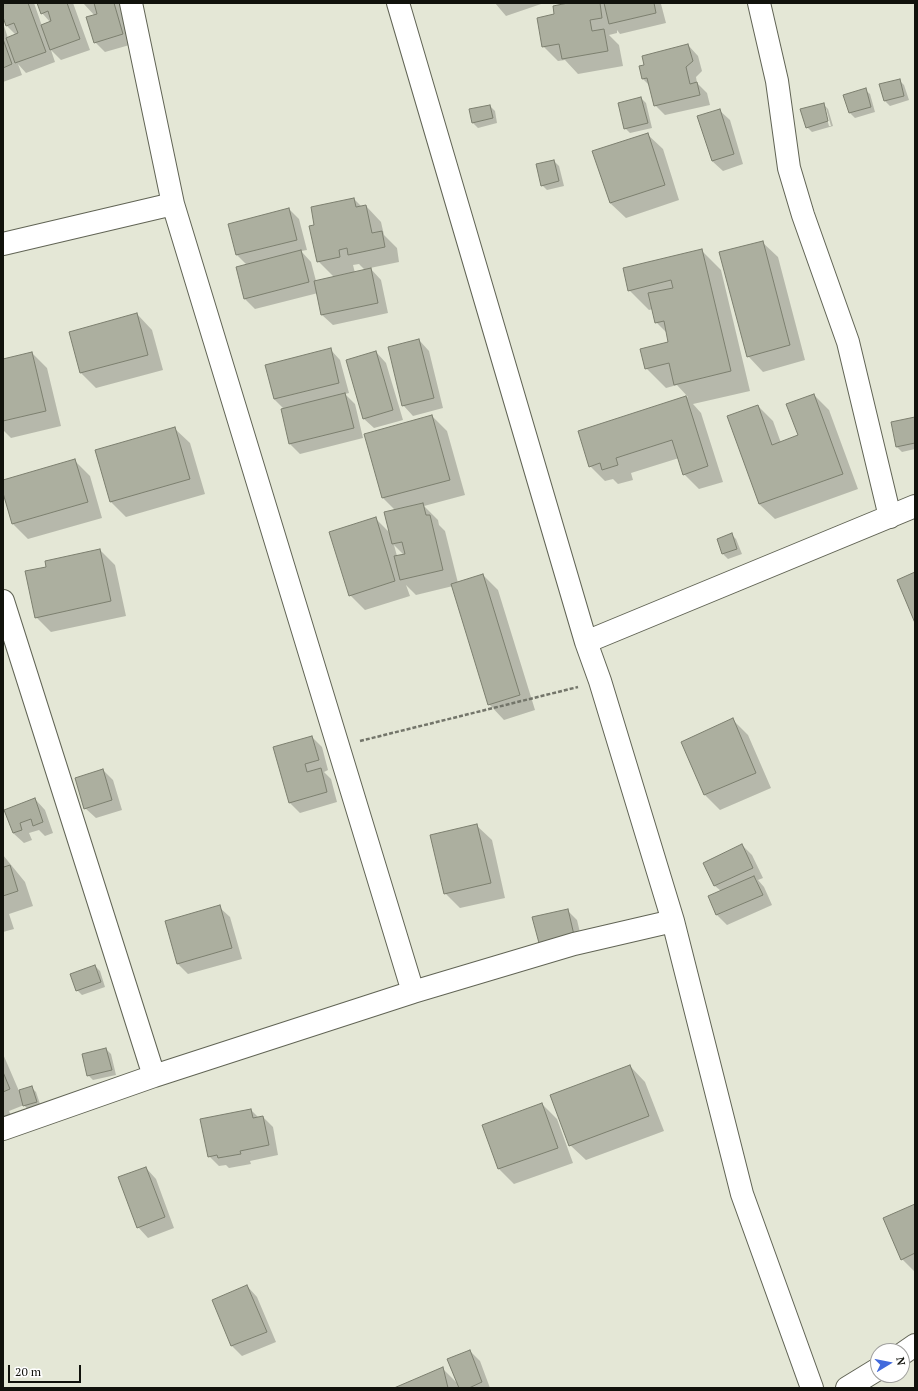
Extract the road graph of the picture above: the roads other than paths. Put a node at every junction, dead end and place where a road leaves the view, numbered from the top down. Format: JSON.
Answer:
{"nodes":[{"id":1,"x":131,"y":3,"type":"edge"},
{"id":2,"x":398,"y":3,"type":"edge"},
{"id":3,"x":759,"y":3,"type":"edge"},
{"id":4,"x":174,"y":204,"type":"junction"},
{"id":5,"x":3,"y":244,"type":"edge"},
{"id":6,"x":915,"y":506,"type":"edge"},
{"id":7,"x":890,"y":516,"type":"junction"},
{"id":8,"x":3,"y":601,"type":"edge"},
{"id":9,"x":586,"y":642,"type":"junction"},
{"id":10,"x":673,"y":921,"type":"junction"},
{"id":11,"x":413,"y":992,"type":"junction"},
{"id":12,"x":154,"y":1076,"type":"junction"},
{"id":13,"x":3,"y":1129,"type":"edge"},
{"id":14,"x":870,"y":1374,"type":"edge"},
{"id":15,"x":812,"y":1388,"type":"edge"},
{"id":16,"x":847,"y":1388,"type":"edge"}],
"edges":[{"from":1,"to":4,"type":"street"},
{"from":2,"to":9,"type":"street"},
{"from":3,"to":7,"type":"street"},
{"from":4,"to":5,"type":"street"},
{"from":4,"to":11,"type":"street"},
{"from":6,"to":7,"type":"street"},
{"from":7,"to":9,"type":"street"},
{"from":8,"to":12,"type":"street"},
{"from":9,"to":10,"type":"street"},
{"from":10,"to":11,"type":"street"},
{"from":10,"to":15,"type":"street"},
{"from":11,"to":12,"type":"street"},
{"from":12,"to":13,"type":"street"},
{"from":14,"to":16,"type":"street"}]}
